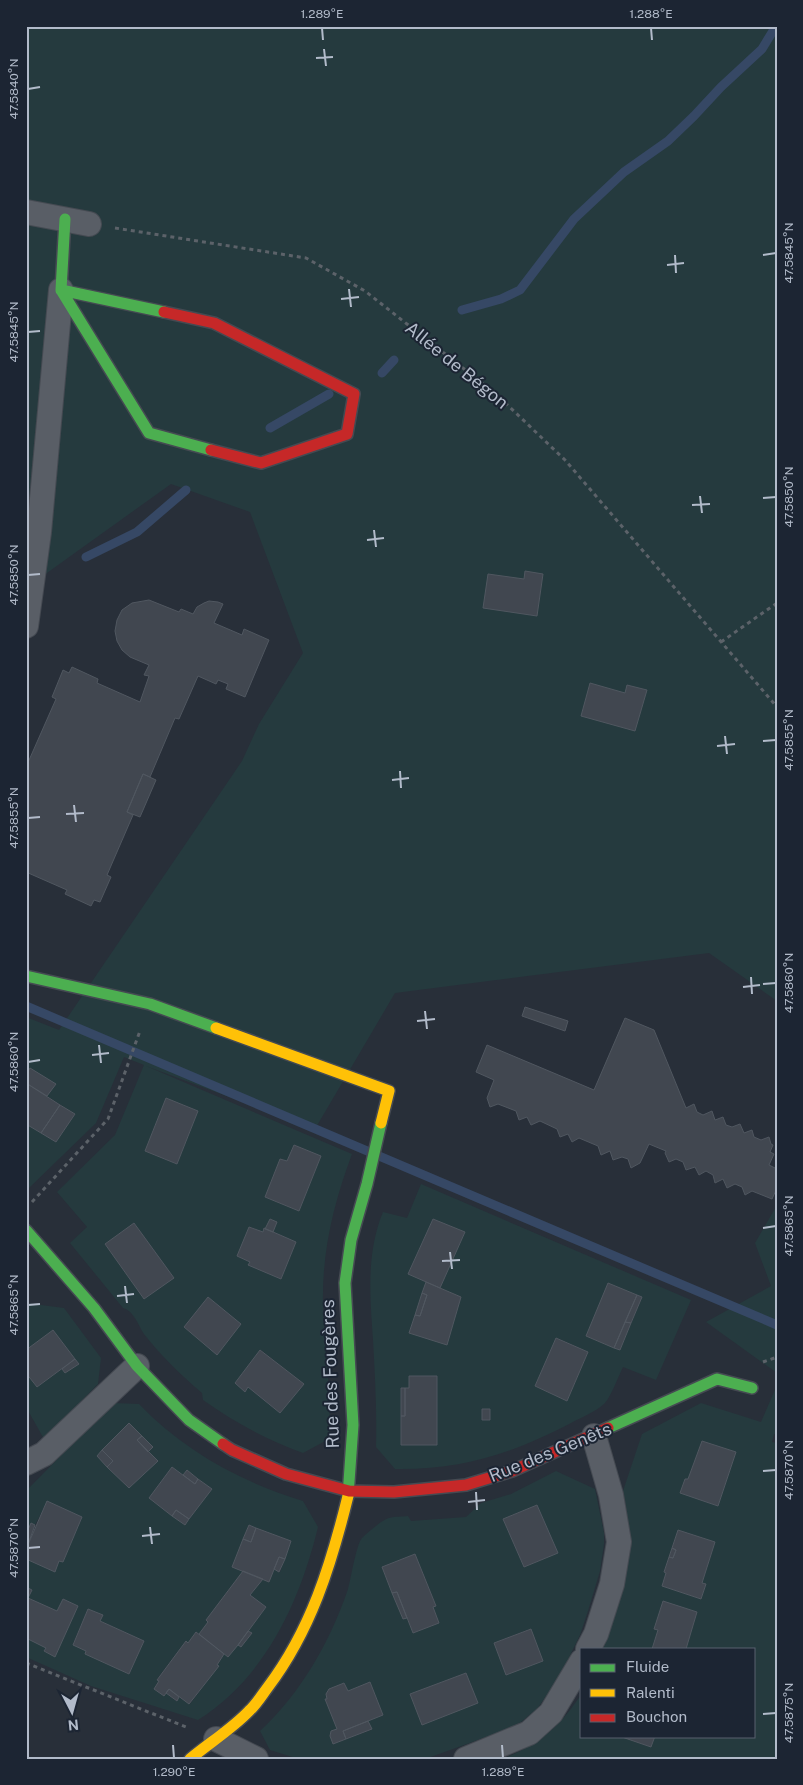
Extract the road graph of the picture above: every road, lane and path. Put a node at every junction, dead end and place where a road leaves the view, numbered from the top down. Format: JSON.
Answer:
{"nodes":[{"id":1,"x":26,"y":212,"type":"edge"},
{"id":2,"x":65,"y":219,"type":"junction"},
{"id":3,"x":89,"y":224,"type":"joint"},
{"id":4,"x":61,"y":290,"type":"junction"},
{"id":5,"x":777,"y":603,"type":"edge"},
{"id":6,"x":26,"y":626,"type":"edge"},
{"id":7,"x":721,"y":642,"type":"junction"},
{"id":8,"x":777,"y":707,"type":"edge"},
{"id":9,"x":26,"y":976,"type":"edge"},
{"id":10,"x":150,"y":1004,"type":"junction"},
{"id":11,"x":26,"y":1209,"type":"edge"},
{"id":12,"x":26,"y":1230,"type":"edge"},
{"id":13,"x":137,"y":1366,"type":"junction"},
{"id":14,"x":752,"y":1388,"type":"dead end"},
{"id":15,"x":594,"y":1436,"type":"junction"},
{"id":16,"x":26,"y":1463,"type":"edge"},
{"id":17,"x":349,"y":1491,"type":"junction"},
{"id":18,"x":589,"y":1648,"type":"edge"},
{"id":19,"x":26,"y":1664,"type":"edge"},
{"id":20,"x":580,"y":1664,"type":"edge"},
{"id":21,"x":216,"y":1739,"type":"junction"},
{"id":22,"x":190,"y":1759,"type":"edge"},
{"id":23,"x":256,"y":1759,"type":"edge"},
{"id":24,"x":466,"y":1759,"type":"edge"}],
"edges":[{"from":1,"to":2,"type":"street"},
{"from":2,"to":3,"type":"street"},
{"from":2,"to":4,"type":"street"},
{"from":3,"to":7,"type":"path","name":"Allée de Bégon"},
{"from":4,"to":4,"type":"street"},
{"from":4,"to":6,"type":"street"},
{"from":5,"to":7,"type":"path"},
{"from":7,"to":8,"type":"path","name":"Allée de Bégon"},
{"from":9,"to":10,"type":"street"},
{"from":10,"to":11,"type":"path"},
{"from":10,"to":17,"type":"street","name":"Rue des Fougères"},
{"from":12,"to":13,"type":"street","name":"Rue des Genêts"},
{"from":13,"to":16,"type":"street"},
{"from":13,"to":17,"type":"street","name":"Rue des Genêts"},
{"from":14,"to":15,"type":"street","name":"Rue des Genêts"},
{"from":15,"to":17,"type":"street","name":"Rue des Genêts"},
{"from":15,"to":18,"type":"street"},
{"from":17,"to":21,"type":"street","name":"Rue des Fougères"},
{"from":19,"to":21,"type":"path"},
{"from":20,"to":24,"type":"street"},
{"from":21,"to":22,"type":"street","name":"Rue des Fougères"},
{"from":21,"to":23,"type":"street"}]}
